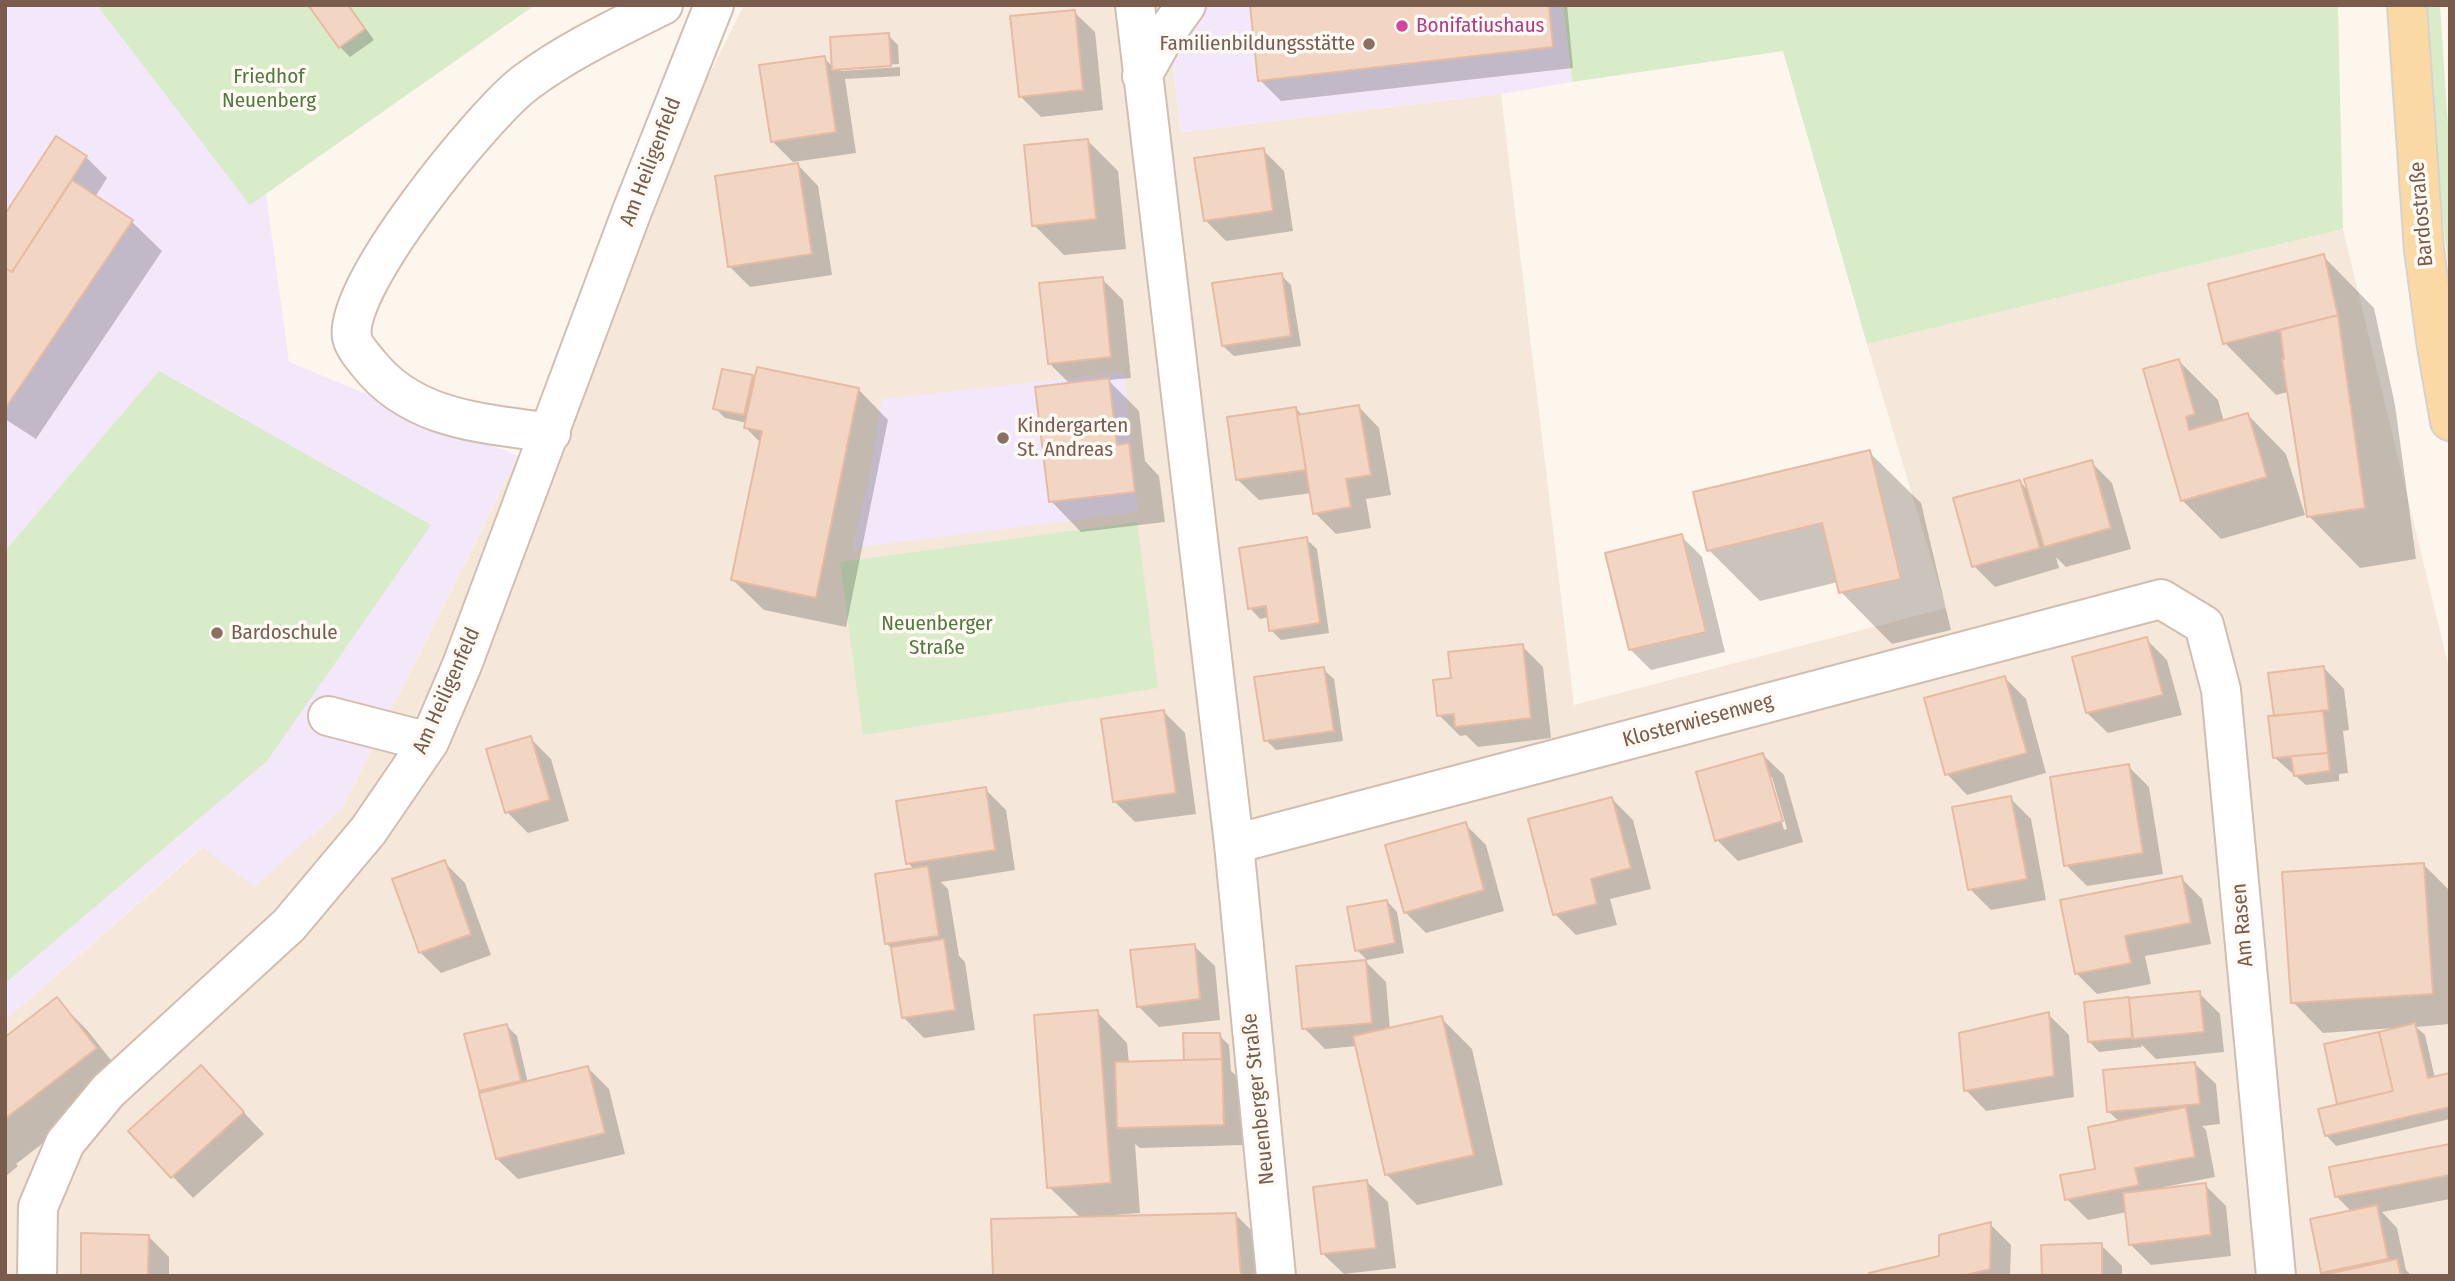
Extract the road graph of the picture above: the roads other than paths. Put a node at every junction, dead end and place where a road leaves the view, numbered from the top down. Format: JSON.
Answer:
{"nodes":[{"id":1,"x":663,"y":5,"type":"edge"},
{"id":2,"x":713,"y":5,"type":"edge"},
{"id":3,"x":1135,"y":5,"type":"edge"},
{"id":4,"x":1186,"y":5,"type":"edge"},
{"id":5,"x":2407,"y":5,"type":"edge"},
{"id":6,"x":1142,"y":76,"type":"junction"},
{"id":7,"x":2450,"y":421,"type":"edge"},
{"id":8,"x":551,"y":433,"type":"junction"},
{"id":9,"x":2161,"y":599,"type":"joint"},
{"id":10,"x":328,"y":716,"type":"dead end"},
{"id":11,"x":429,"y":742,"type":"junction"},
{"id":12,"x":1234,"y":844,"type":"junction"},
{"id":13,"x":37,"y":1276,"type":"edge"},
{"id":14,"x":1276,"y":1276,"type":"edge"},
{"id":15,"x":2276,"y":1276,"type":"edge"}],
"edges":[{"from":1,"to":8,"type":"street"},
{"from":2,"to":8,"type":"street","name":"Am Heiligenfeld"},
{"from":3,"to":6,"type":"street","name":"Neuenberger Straße"},
{"from":4,"to":6,"type":"street"},
{"from":5,"to":7,"type":"main road","name":"Bardostraße"},
{"from":6,"to":12,"type":"street","name":"Neuenberger Straße"},
{"from":8,"to":11,"type":"street","name":"Am Heiligenfeld"},
{"from":9,"to":12,"type":"street","name":"Klosterwiesenweg"},
{"from":9,"to":15,"type":"street","name":"Am Rasen"},
{"from":10,"to":11,"type":"street"},
{"from":11,"to":13,"type":"street","name":"Am Heiligenfeld"},
{"from":12,"to":14,"type":"street","name":"Neuenberger Straße"}]}
